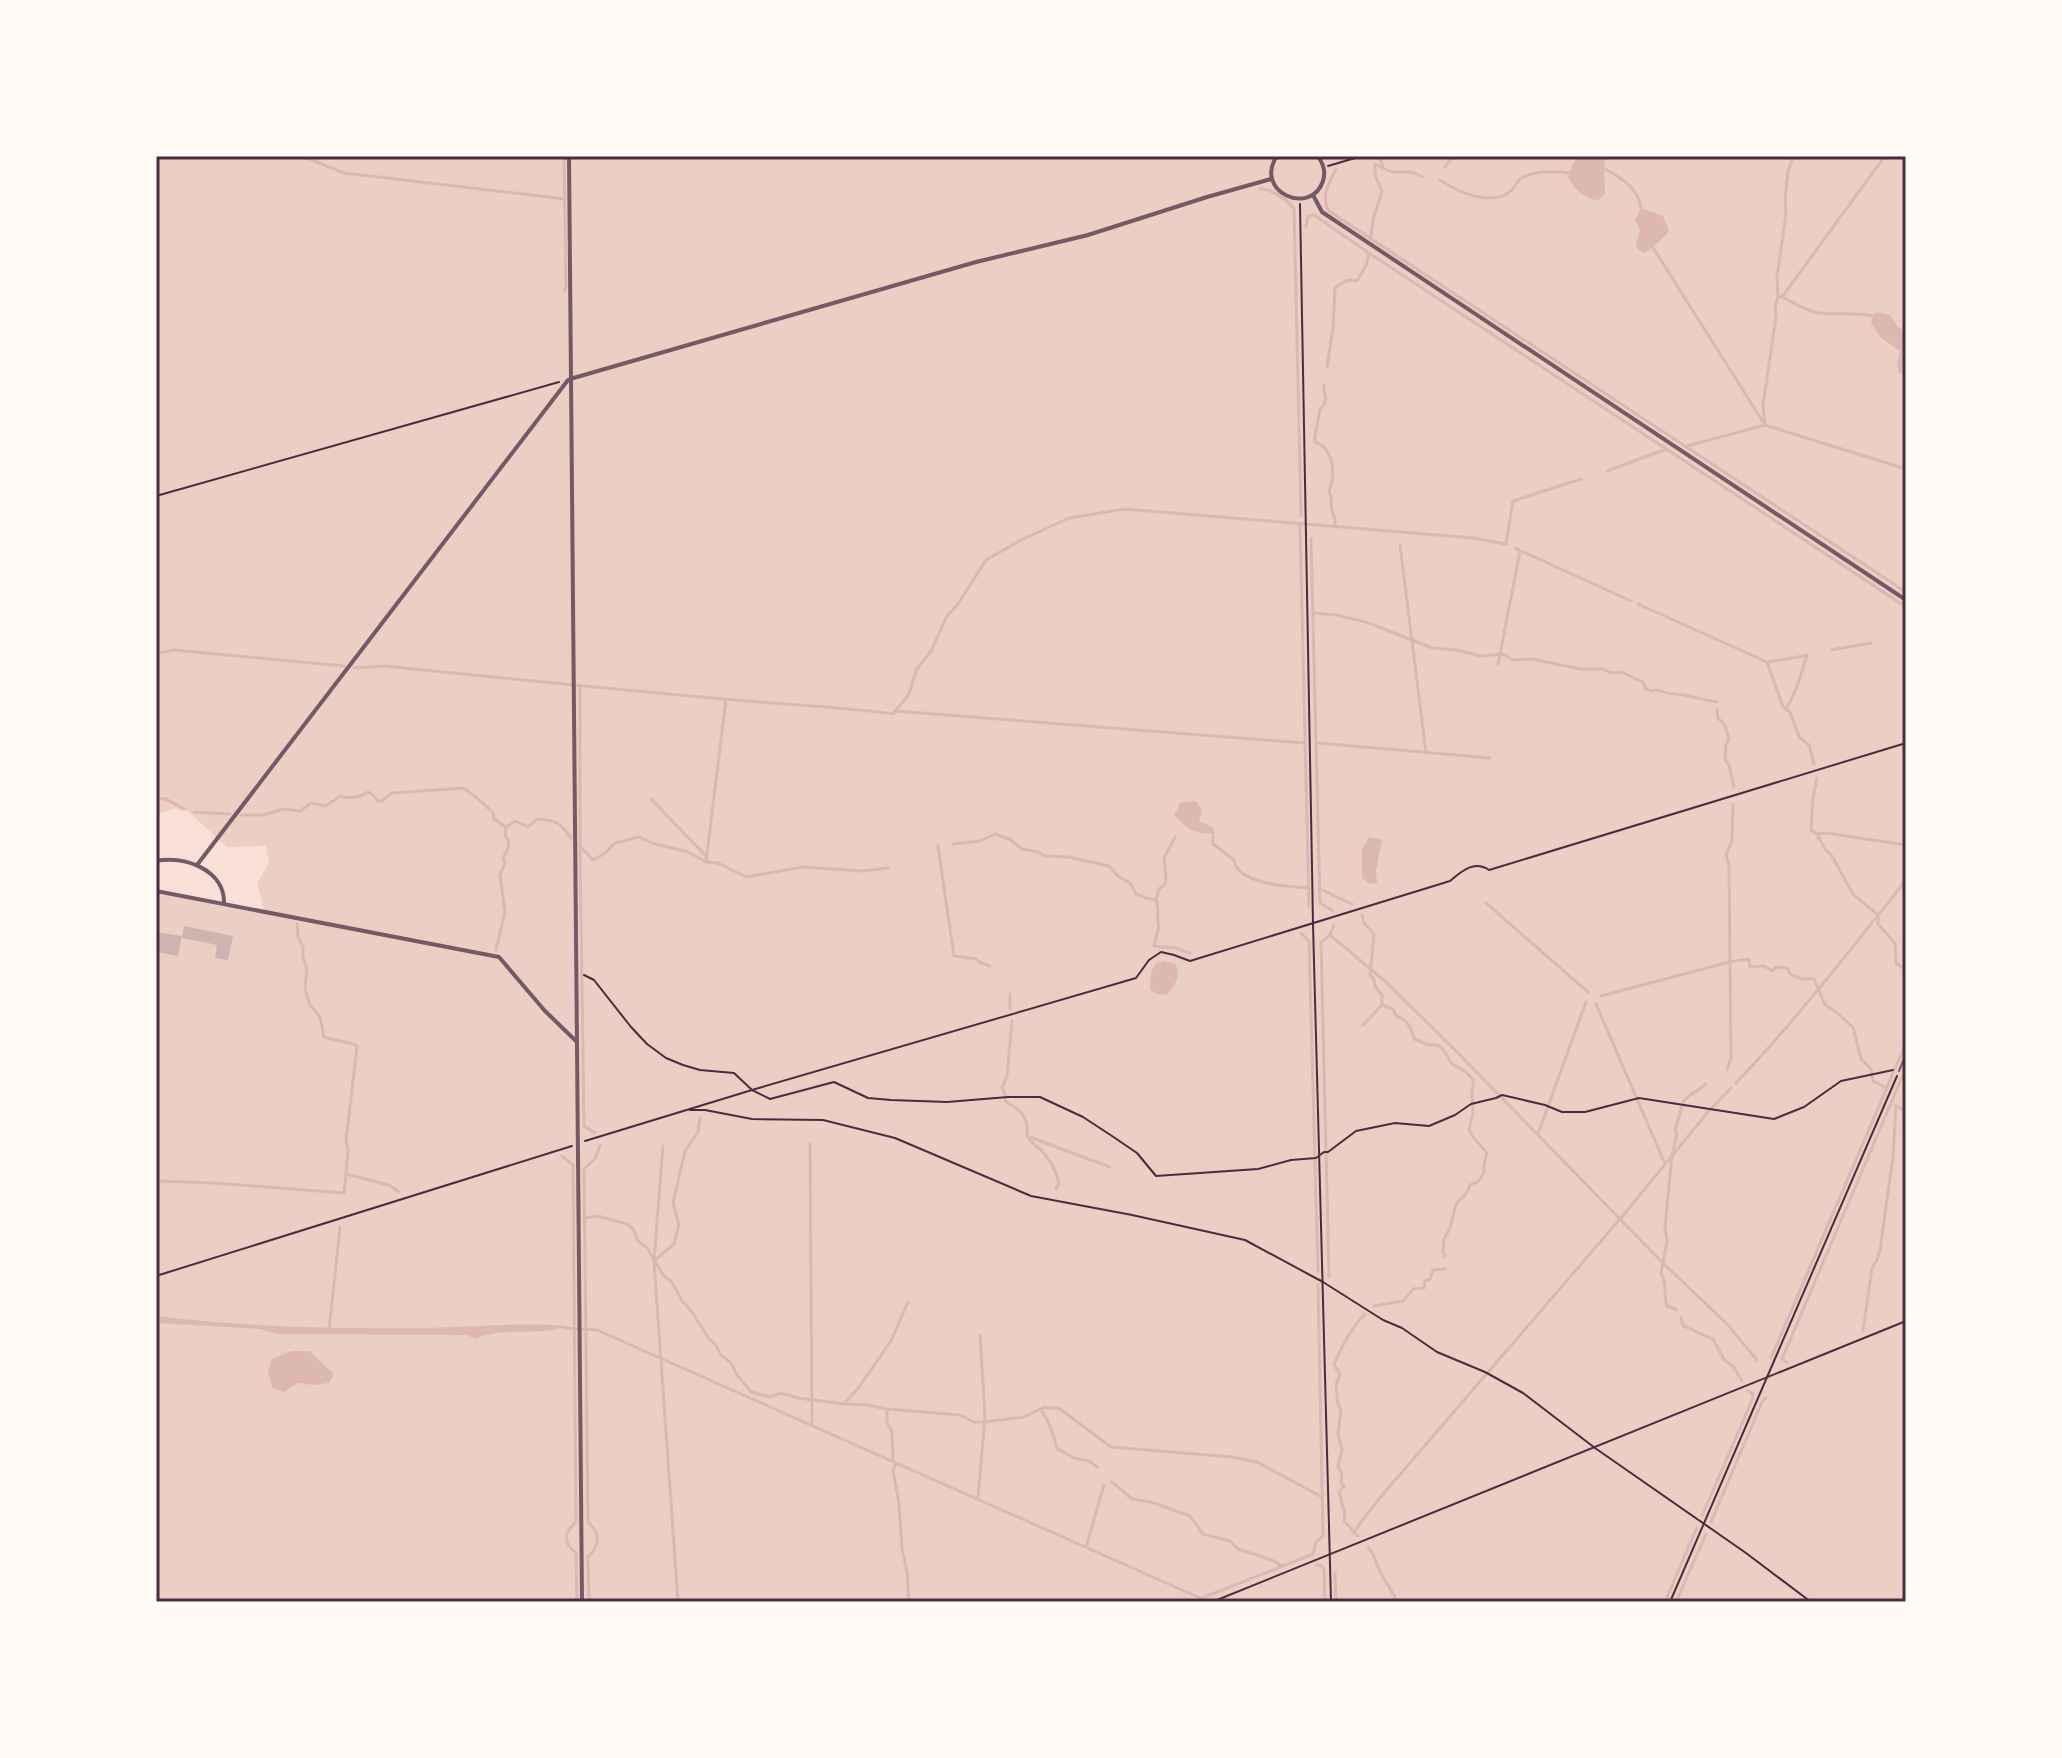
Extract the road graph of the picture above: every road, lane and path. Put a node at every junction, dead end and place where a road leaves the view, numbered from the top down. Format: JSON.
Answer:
{"nodes":[{"id":1,"x":569,"y":156,"type":"edge"},
{"id":2,"x":1277,"y":156,"type":"edge"},
{"id":3,"x":1318,"y":156,"type":"edge"},
{"id":4,"x":1362,"y":156,"type":"edge"},
{"id":5,"x":1324,"y":167,"type":"junction"},
{"id":6,"x":1271,"y":179,"type":"junction"},
{"id":7,"x":1313,"y":195,"type":"junction"},
{"id":8,"x":1299,"y":199,"type":"junction"},
{"id":9,"x":570,"y":379,"type":"junction"},
{"id":10,"x":156,"y":496,"type":"edge"},
{"id":11,"x":1906,"y":600,"type":"edge"},
{"id":12,"x":1906,"y":743,"type":"edge"},
{"id":13,"x":156,"y":861,"type":"edge"},
{"id":14,"x":197,"y":865,"type":"junction"},
{"id":15,"x":156,"y":891,"type":"edge"},
{"id":16,"x":224,"y":903,"type":"junction"},
{"id":17,"x":1313,"y":924,"type":"junction"},
{"id":18,"x":584,"y":975,"type":"dead end"},
{"id":19,"x":577,"y":1043,"type":"junction"},
{"id":20,"x":1906,"y":1054,"type":"edge"},
{"id":21,"x":1892,"y":1069,"type":"dead end"},
{"id":22,"x":1899,"y":1071,"type":"joint"},
{"id":23,"x":752,"y":1090,"type":"junction"},
{"id":24,"x":684,"y":1111,"type":"junction"},
{"id":25,"x":578,"y":1143,"type":"junction"},
{"id":26,"x":1317,"y":1157,"type":"junction"},
{"id":27,"x":156,"y":1276,"type":"edge"},
{"id":28,"x":1323,"y":1282,"type":"junction"},
{"id":29,"x":1906,"y":1321,"type":"edge"},
{"id":30,"x":1767,"y":1377,"type":"junction"},
{"id":31,"x":1595,"y":1448,"type":"junction"},
{"id":32,"x":1704,"y":1524,"type":"junction"},
{"id":33,"x":1330,"y":1553,"type":"junction"},
{"id":34,"x":1214,"y":1601,"type":"edge"},
{"id":35,"x":582,"y":1602,"type":"edge"},
{"id":36,"x":1331,"y":1602,"type":"edge"},
{"id":37,"x":1670,"y":1602,"type":"edge"},
{"id":38,"x":1811,"y":1602,"type":"edge"}],
"edges":[{"from":1,"to":9,"type":"street"},
{"from":2,"to":6,"type":"street"},
{"from":3,"to":5,"type":"street"},
{"from":4,"to":5,"type":"path"},
{"from":5,"to":7,"type":"street"},
{"from":6,"to":8,"type":"street"},
{"from":6,"to":9,"type":"street"},
{"from":7,"to":8,"type":"street"},
{"from":7,"to":11,"type":"street"},
{"from":8,"to":17,"type":"path"},
{"from":9,"to":10,"type":"path"},
{"from":9,"to":14,"type":"street"},
{"from":9,"to":19,"type":"street"},
{"from":12,"to":17,"type":"path"},
{"from":13,"to":14,"type":"street"},
{"from":14,"to":16,"type":"street"},
{"from":15,"to":16,"type":"street"},
{"from":16,"to":19,"type":"street"},
{"from":17,"to":23,"type":"path"},
{"from":17,"to":26,"type":"path"},
{"from":18,"to":23,"type":"path"},
{"from":19,"to":25,"type":"street"},
{"from":20,"to":22,"type":"lane"},
{"from":21,"to":26,"type":"path"},
{"from":22,"to":30,"type":"path"},
{"from":23,"to":24,"type":"path"},
{"from":23,"to":26,"type":"path"},
{"from":24,"to":25,"type":"path"},
{"from":24,"to":28,"type":"path"},
{"from":25,"to":27,"type":"path"},
{"from":25,"to":35,"type":"street"},
{"from":26,"to":28,"type":"path"},
{"from":28,"to":31,"type":"path"},
{"from":28,"to":33,"type":"path"},
{"from":29,"to":30,"type":"path"},
{"from":30,"to":31,"type":"path"},
{"from":30,"to":32,"type":"path"},
{"from":31,"to":32,"type":"path"},
{"from":31,"to":33,"type":"path"},
{"from":32,"to":37,"type":"path"},
{"from":32,"to":38,"type":"path"},
{"from":33,"to":34,"type":"path"},
{"from":33,"to":36,"type":"path"}]}
